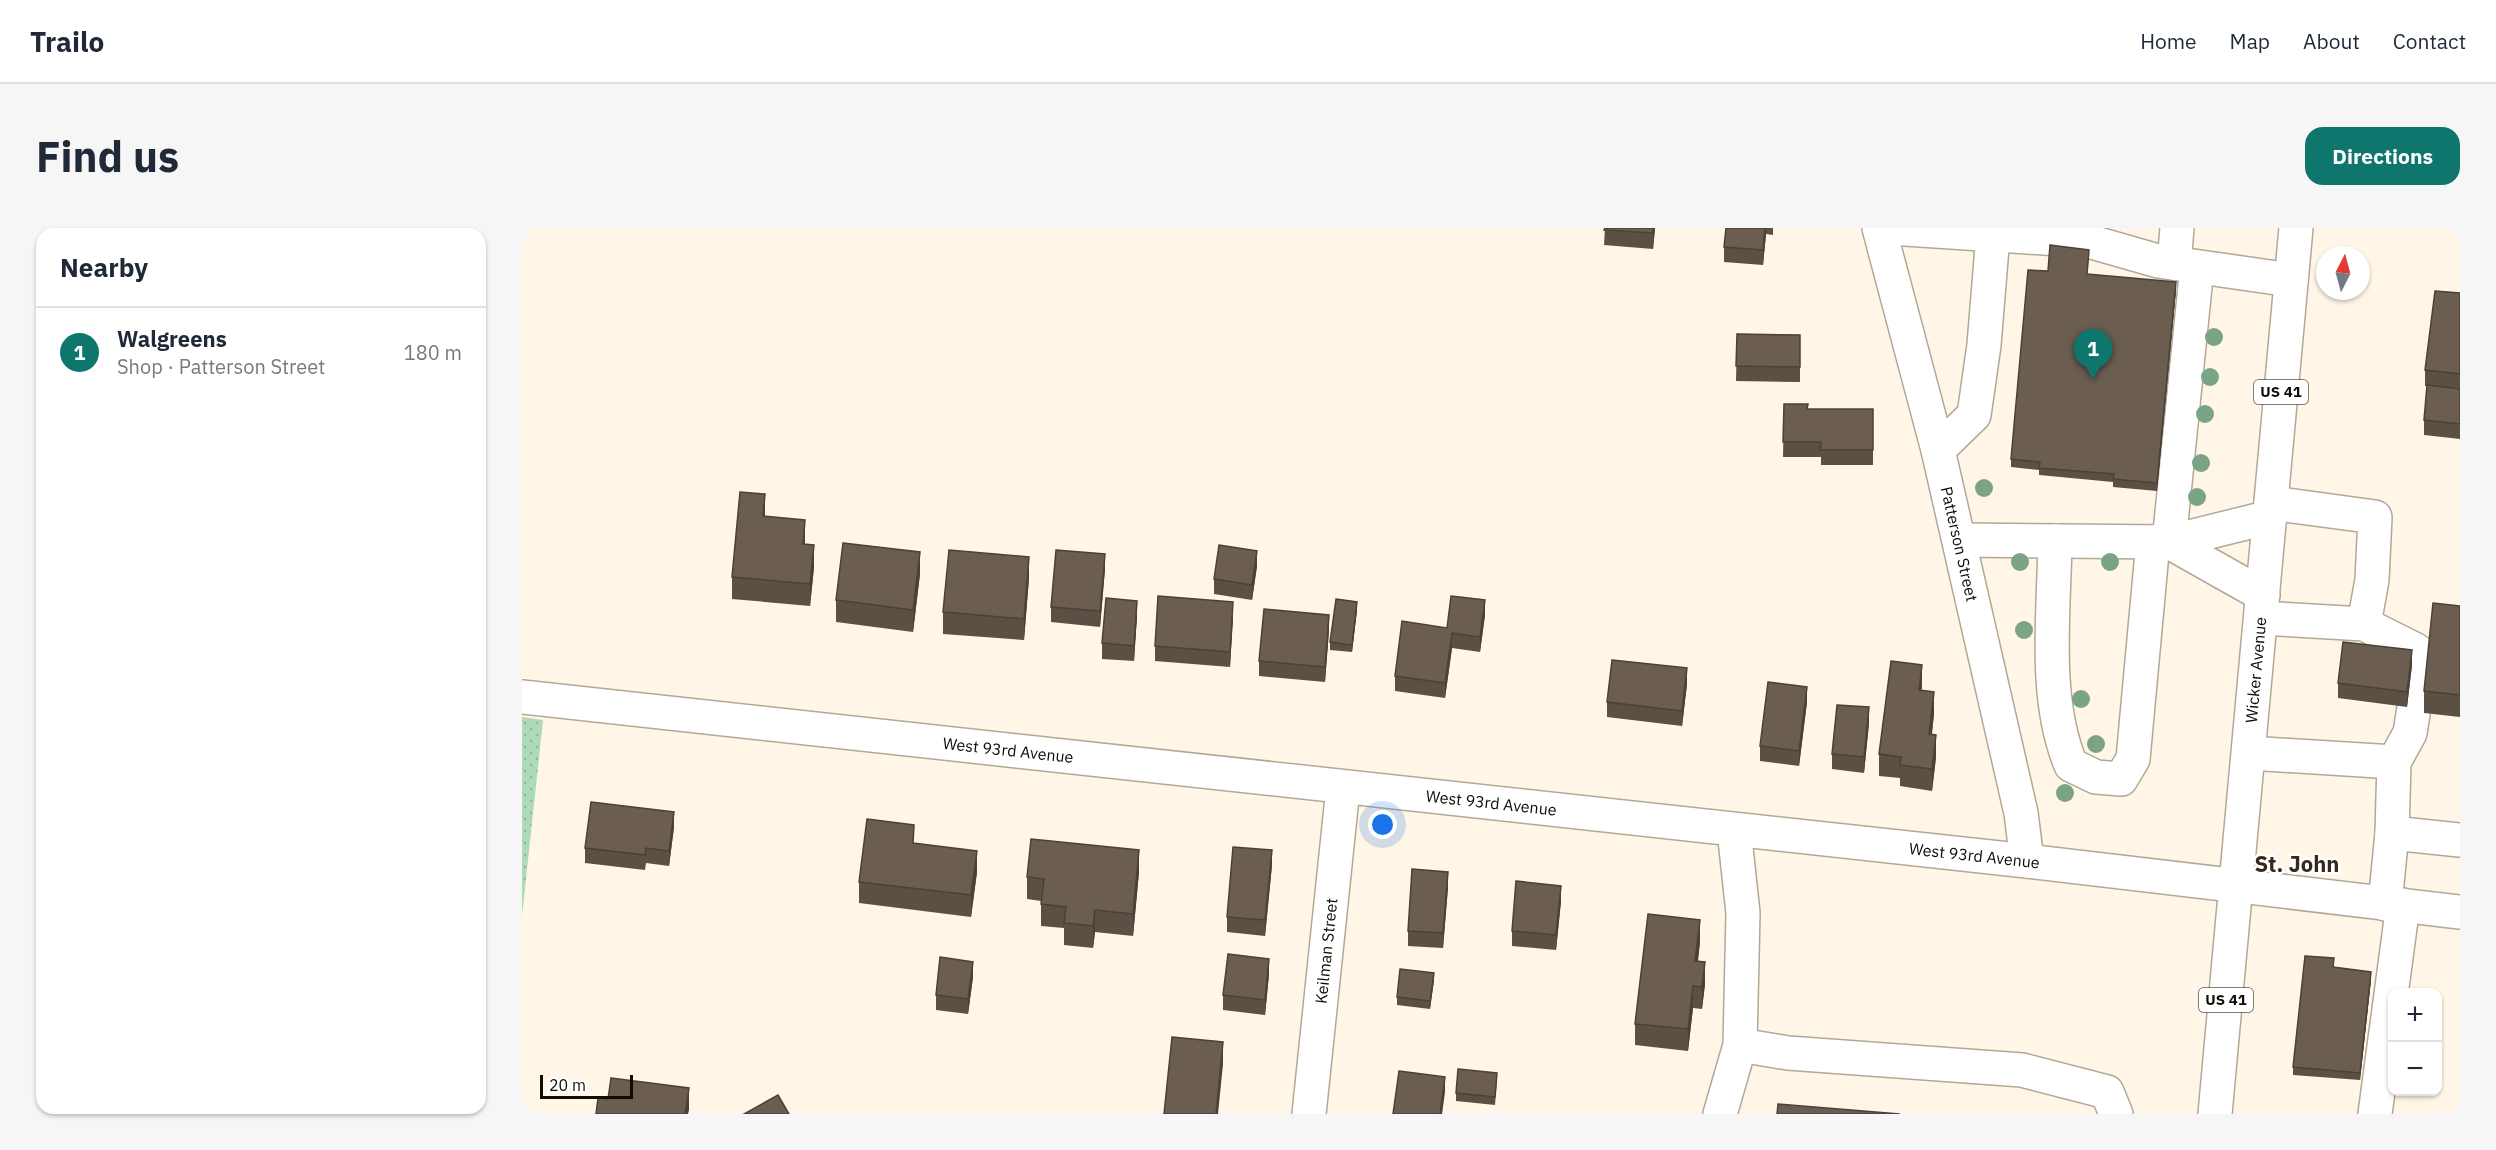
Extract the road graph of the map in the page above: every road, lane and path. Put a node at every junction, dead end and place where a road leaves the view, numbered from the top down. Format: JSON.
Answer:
{"nodes":[{"id":1,"x":1879,"y":228,"type":"edge"},
{"id":2,"x":1890,"y":228,"type":"edge"},
{"id":3,"x":2177,"y":228,"type":"edge"},
{"id":4,"x":2296,"y":228,"type":"edge"},
{"id":5,"x":1951,"y":230,"type":"edge"},
{"id":6,"x":1993,"y":235,"type":"junction"},
{"id":7,"x":2089,"y":235,"type":"edge"},
{"id":8,"x":2185,"y":265,"type":"junction"},
{"id":9,"x":2291,"y":280,"type":"junction"},
{"id":10,"x":1938,"y":450,"type":"junction"},
{"id":11,"x":2271,"y":510,"type":"junction"},
{"id":12,"x":1959,"y":540,"type":"junction"},
{"id":13,"x":2055,"y":541,"type":"junction"},
{"id":14,"x":2161,"y":542,"type":"junction"},
{"id":15,"x":2262,"y":606,"type":"junction"},
{"id":16,"x":2364,"y":624,"type":"junction"},
{"id":17,"x":522,"y":697,"type":"edge"},
{"id":18,"x":2249,"y":753,"type":"junction"},
{"id":19,"x":2394,"y":762,"type":"junction"},
{"id":20,"x":1343,"y":788,"type":"junction"},
{"id":21,"x":1734,"y":830,"type":"junction"},
{"id":22,"x":2392,"y":833,"type":"junction"},
{"id":23,"x":2460,"y":840,"type":"edge"},
{"id":24,"x":2027,"y":861,"type":"junction"},
{"id":25,"x":2237,"y":885,"type":"junction"},
{"id":26,"x":2394,"y":904,"type":"junction"},
{"id":27,"x":2460,"y":912,"type":"edge"},
{"id":28,"x":1740,"y":1046,"type":"junction"},
{"id":29,"x":1309,"y":1114,"type":"edge"},
{"id":30,"x":1720,"y":1114,"type":"edge"},
{"id":31,"x":2116,"y":1114,"type":"edge"},
{"id":32,"x":2215,"y":1114,"type":"edge"},
{"id":33,"x":2375,"y":1114,"type":"edge"}],
"edges":[{"from":1,"to":10,"type":"main road","name":"Patterson Street"},
{"from":2,"to":5,"type":"main road"},
{"from":3,"to":8,"type":"main road"},
{"from":4,"to":9,"type":"main road","name":"Wicker Avenue","number":"US 41"},
{"from":5,"to":6,"type":"main road"},
{"from":6,"to":7,"type":"main road"},
{"from":6,"to":10,"type":"main road"},
{"from":7,"to":8,"type":"main road"},
{"from":8,"to":9,"type":"main road"},
{"from":8,"to":14,"type":"main road"},
{"from":9,"to":11,"type":"main road","name":"Wicker Avenue","number":"US 41"},
{"from":10,"to":12,"type":"main road","name":"Patterson Street"},
{"from":11,"to":14,"type":"main road"},
{"from":11,"to":15,"type":"main road","name":"Wicker Avenue","number":"US 41"},
{"from":11,"to":16,"type":"main road"},
{"from":12,"to":13,"type":"main road"},
{"from":12,"to":24,"type":"main road","name":"Patterson Street"},
{"from":13,"to":14,"type":"main road"},
{"from":13,"to":14,"type":"main road"},
{"from":14,"to":15,"type":"main road"},
{"from":15,"to":16,"type":"main road"},
{"from":15,"to":18,"type":"main road","name":"Wicker Avenue","number":"US 41"},
{"from":16,"to":19,"type":"main road"},
{"from":17,"to":20,"type":"main road","name":"West 93rd Avenue"},
{"from":18,"to":19,"type":"main road"},
{"from":18,"to":25,"type":"main road","name":"Wicker Avenue","number":"US 41"},
{"from":19,"to":22,"type":"main road"},
{"from":20,"to":21,"type":"main road","name":"West 93rd Avenue"},
{"from":20,"to":29,"type":"main road","name":"Keilman Street"},
{"from":21,"to":24,"type":"main road","name":"West 93rd Avenue"},
{"from":21,"to":28,"type":"main road"},
{"from":22,"to":23,"type":"main road"},
{"from":22,"to":26,"type":"main road"},
{"from":24,"to":25,"type":"main road","name":"West 93rd Avenue"},
{"from":25,"to":26,"type":"main road","name":"West 93rd Avenue"},
{"from":25,"to":32,"type":"main road","name":"Wicker Avenue","number":"US 41"},
{"from":26,"to":27,"type":"main road","name":"West 93rd Avenue"},
{"from":26,"to":33,"type":"main road"},
{"from":28,"to":30,"type":"main road"},
{"from":28,"to":31,"type":"main road"}]}
